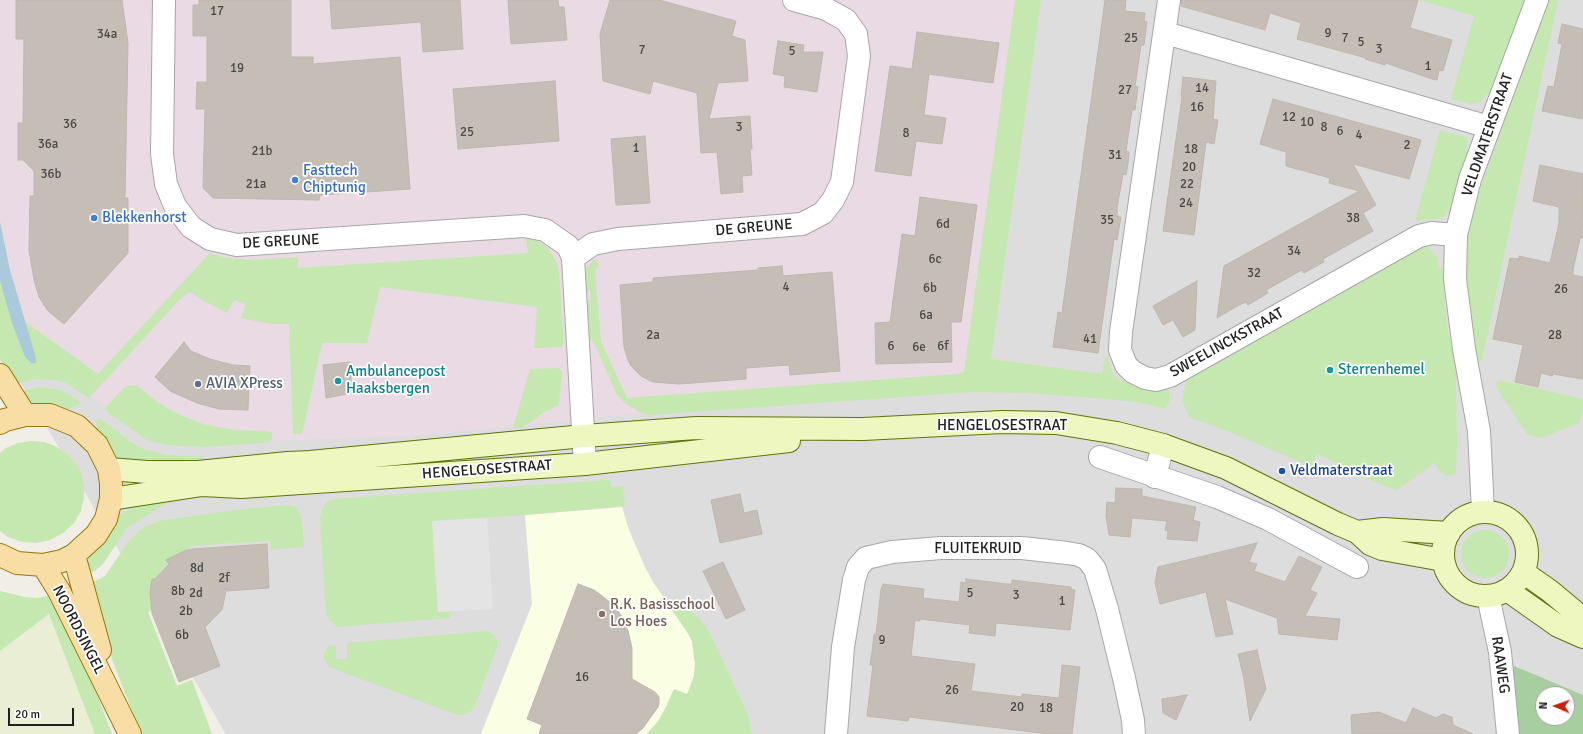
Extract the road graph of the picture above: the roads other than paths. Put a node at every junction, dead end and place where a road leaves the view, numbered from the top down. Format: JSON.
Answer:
{"nodes":[{"id":1,"x":164,"y":0,"type":"edge"},
{"id":2,"x":794,"y":0,"type":"edge"},
{"id":3,"x":1169,"y":0,"type":"edge"},
{"id":4,"x":1537,"y":0,"type":"edge"},
{"id":5,"x":1164,"y":34,"type":"junction"},
{"id":6,"x":1489,"y":127,"type":"junction"},
{"id":7,"x":1456,"y":235,"type":"junction"},
{"id":8,"x":573,"y":258,"type":"junction"},
{"id":9,"x":0,"y":375,"type":"edge"},
{"id":10,"x":25,"y":415,"type":"junction"},
{"id":11,"x":0,"y":423,"type":"edge"},
{"id":12,"x":863,"y":430,"type":"junction"},
{"id":13,"x":584,"y":436,"type":"junction"},
{"id":14,"x":1163,"y":445,"type":"junction"},
{"id":15,"x":1100,"y":458,"type":"dead end"},
{"id":16,"x":585,"y":464,"type":"junction"},
{"id":17,"x":109,"y":469,"type":"junction"},
{"id":18,"x":1154,"y":477,"type":"junction"},
{"id":19,"x":111,"y":499,"type":"junction"},
{"id":20,"x":1483,"y":512,"type":"junction"},
{"id":21,"x":1357,"y":532,"type":"junction"},
{"id":22,"x":1449,"y":533,"type":"junction"},
{"id":23,"x":1321,"y":548,"type":"junction"},
{"id":24,"x":0,"y":555,"type":"edge"},
{"id":25,"x":74,"y":555,"type":"junction"},
{"id":26,"x":1443,"y":560,"type":"junction"},
{"id":27,"x":43,"y":565,"type":"junction"},
{"id":28,"x":1357,"y":567,"type":"dead end"},
{"id":29,"x":1523,"y":572,"type":"junction"},
{"id":30,"x":1498,"y":593,"type":"junction"},
{"id":31,"x":1583,"y":625,"type":"edge"},
{"id":32,"x":1583,"y":637,"type":"edge"},
{"id":33,"x":112,"y":695,"type":"junction"},
{"id":34,"x":130,"y":734,"type":"edge"},
{"id":35,"x":836,"y":734,"type":"edge"},
{"id":36,"x":1134,"y":734,"type":"edge"},
{"id":37,"x":1508,"y":734,"type":"edge"}],
"edges":[{"from":1,"to":8,"type":"street","name":"DE GREUNE"},
{"from":2,"to":8,"type":"street","name":"DE GREUNE"},
{"from":3,"to":5,"type":"street","name":"SWEELINCKSTRAAT"},
{"from":4,"to":6,"type":"street","name":"VELDMATERSTRAAT"},
{"from":5,"to":6,"type":"street"},
{"from":5,"to":7,"type":"street","name":"SWEELINCKSTRAAT"},
{"from":6,"to":7,"type":"street","name":"VELDMATERSTRAAT"},
{"from":7,"to":20,"type":"street","name":"VELDMATERSTRAAT"},
{"from":8,"to":13,"type":"street"},
{"from":9,"to":10,"type":"main road"},
{"from":10,"to":11,"type":"main road"},
{"from":10,"to":17,"type":"main road"},
{"from":12,"to":13,"type":"main road","name":"HENGELOSESTRAAT"},
{"from":12,"to":14,"type":"main road","name":"HENGELOSESTRAAT"},
{"from":12,"to":16,"type":"main road","name":"HENGELOSESTRAAT"},
{"from":13,"to":16,"type":"street"},
{"from":13,"to":17,"type":"main road","name":"HENGELOSESTRAAT"},
{"from":14,"to":18,"type":"street"},
{"from":14,"to":21,"type":"main road","name":"HENGELOSESTRAAT"},
{"from":15,"to":18,"type":"street"},
{"from":16,"to":19,"type":"main road","name":"HENGELOSESTRAAT"},
{"from":17,"to":19,"type":"main road"},
{"from":18,"to":23,"type":"street"},
{"from":19,"to":25,"type":"main road"},
{"from":20,"to":22,"type":"main road"},
{"from":20,"to":29,"type":"main road"},
{"from":21,"to":22,"type":"main road","name":"HENGELOSESTRAAT"},
{"from":21,"to":23,"type":"street","name":"HENGELOSESTRAAT"},
{"from":21,"to":26,"type":"main road","name":"HENGELOSESTRAAT"},
{"from":22,"to":26,"type":"main road"},
{"from":23,"to":28,"type":"street"},
{"from":24,"to":27,"type":"main road"},
{"from":25,"to":27,"type":"main road"},
{"from":25,"to":33,"type":"main road","name":"NOORDSINGEL"},
{"from":26,"to":30,"type":"main road"},
{"from":27,"to":33,"type":"main road","name":"NOORDSINGEL"},
{"from":29,"to":30,"type":"main road"},
{"from":29,"to":31,"type":"main road"},
{"from":30,"to":32,"type":"main road"},
{"from":30,"to":37,"type":"street","name":"RAAWEG"},
{"from":33,"to":34,"type":"main road","name":"NOORDSINGEL"},
{"from":35,"to":36,"type":"street","name":"FLUITEKRUID"}]}
